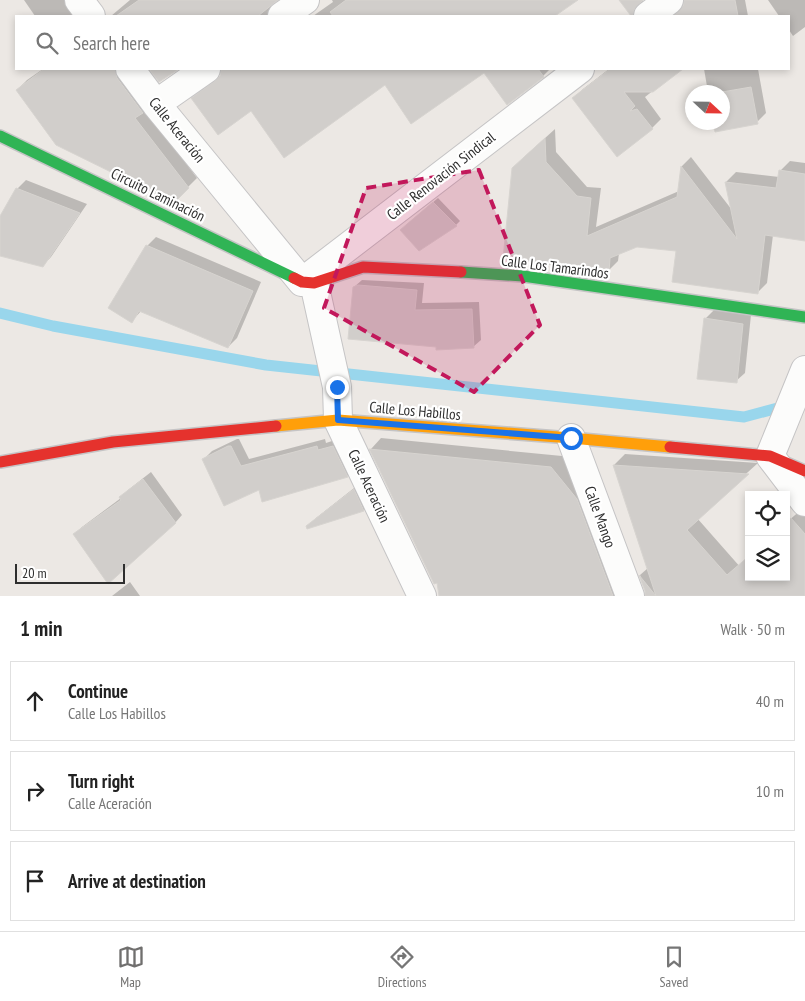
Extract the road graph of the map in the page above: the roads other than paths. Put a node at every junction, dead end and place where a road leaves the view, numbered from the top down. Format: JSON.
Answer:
{"nodes":[{"id":1,"x":79,"y":0,"type":"edge"},
{"id":2,"x":305,"y":0,"type":"edge"},
{"id":3,"x":669,"y":0,"type":"edge"},
{"id":4,"x":90,"y":15,"type":"edge"},
{"id":5,"x":283,"y":15,"type":"edge"},
{"id":6,"x":649,"y":15,"type":"edge"},
{"id":7,"x":131,"y":70,"type":"edge"},
{"id":8,"x":205,"y":70,"type":"edge"},
{"id":9,"x":579,"y":70,"type":"edge"},
{"id":10,"x":156,"y":104,"type":"junction"},
{"id":11,"x":0,"y":136,"type":"edge"},
{"id":12,"x":308,"y":283,"type":"junction"},
{"id":13,"x":805,"y":317,"type":"edge"},
{"id":14,"x":805,"y":370,"type":"edge"},
{"id":15,"x":338,"y":420,"type":"junction"},
{"id":16,"x":571,"y":438,"type":"junction"},
{"id":17,"x":775,"y":445,"type":"junction"},
{"id":18,"x":0,"y":462,"type":"edge"},
{"id":19,"x":805,"y":471,"type":"edge"},
{"id":20,"x":805,"y":502,"type":"edge"},
{"id":21,"x":419,"y":595,"type":"edge"},
{"id":22,"x":630,"y":596,"type":"edge"}],
"edges":[{"from":1,"to":4,"type":"street"},
{"from":2,"to":5,"type":"street"},
{"from":3,"to":6,"type":"street"},
{"from":7,"to":10,"type":"street","name":"Calle Aceración"},
{"from":8,"to":10,"type":"street"},
{"from":9,"to":12,"type":"street","name":"Calle Renovación Sindical"},
{"from":10,"to":12,"type":"street","name":"Calle Aceración"},
{"from":11,"to":12,"type":"street","name":"Circuito Laminación"},
{"from":12,"to":13,"type":"street","name":"Calle Los Tamarindos"},
{"from":12,"to":15,"type":"street","name":"Calle Aceración"},
{"from":14,"to":17,"type":"street"},
{"from":15,"to":16,"type":"street","name":"Calle Los Habillos"},
{"from":15,"to":18,"type":"street","name":"Calle Los Habillos"},
{"from":15,"to":21,"type":"street","name":"Calle Aceración"},
{"from":16,"to":17,"type":"street","name":"Calle Los Habillos"},
{"from":16,"to":22,"type":"street","name":"Calle Mango"},
{"from":17,"to":19,"type":"street","name":"Calle Los Habillos"},
{"from":17,"to":20,"type":"street"}]}
